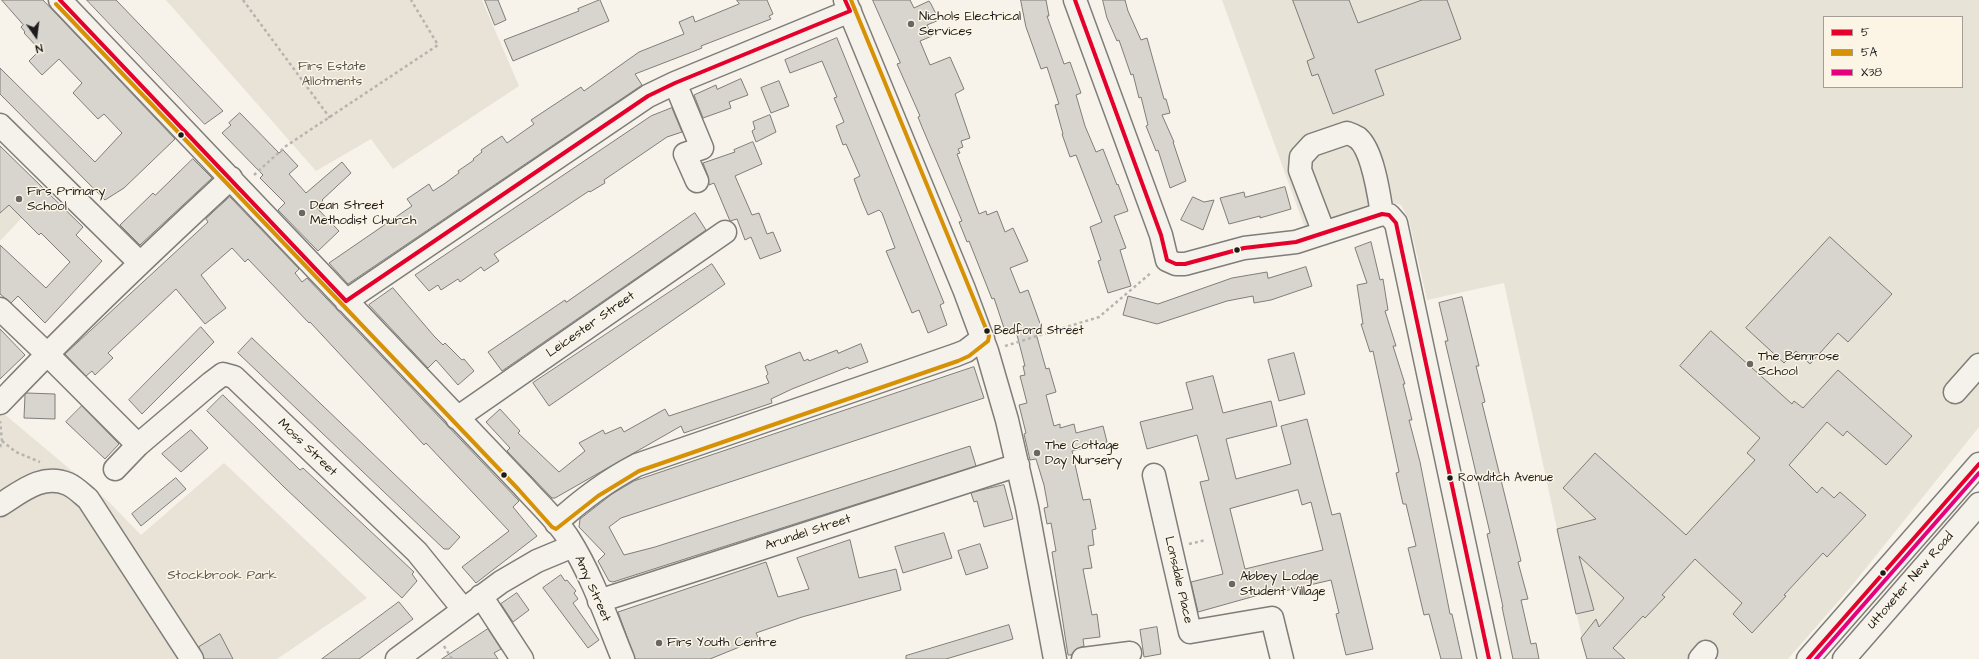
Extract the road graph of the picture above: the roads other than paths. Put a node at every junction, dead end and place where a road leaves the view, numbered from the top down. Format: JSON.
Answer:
{"nodes":[{"id":1,"x":60,"y":0,"type":"edge"},
{"id":2,"x":1075,"y":0,"type":"edge"},
{"id":3,"x":848,"y":6,"type":"edge"},
{"id":4,"x":675,"y":83,"type":"junction"},
{"id":5,"x":0,"y":125,"type":"edge"},
{"id":6,"x":697,"y":181,"type":"dead end"},
{"id":7,"x":235,"y":183,"type":"junction"},
{"id":8,"x":1389,"y":219,"type":"junction"},
{"id":9,"x":725,"y":232,"type":"dead end"},
{"id":10,"x":1324,"y":233,"type":"junction"},
{"id":11,"x":140,"y":263,"type":"junction"},
{"id":12,"x":346,"y":301,"type":"junction"},
{"id":13,"x":0,"y":309,"type":"edge"},
{"id":14,"x":985,"y":345,"type":"junction"},
{"id":15,"x":47,"y":354,"type":"junction"},
{"id":16,"x":1979,"y":365,"type":"edge"},
{"id":17,"x":1955,"y":392,"type":"dead end"},
{"id":18,"x":0,"y":403,"type":"edge"},
{"id":19,"x":457,"y":418,"type":"junction"},
{"id":20,"x":138,"y":446,"type":"junction"},
{"id":21,"x":1979,"y":464,"type":"edge"},
{"id":22,"x":1018,"y":465,"type":"junction"},
{"id":23,"x":115,"y":469,"type":"dead end"},
{"id":24,"x":1154,"y":476,"type":"dead end"},
{"id":25,"x":1979,"y":504,"type":"edge"},
{"id":26,"x":0,"y":505,"type":"edge"},
{"id":27,"x":556,"y":523,"type":"junction"},
{"id":28,"x":573,"y":546,"type":"junction"},
{"id":29,"x":482,"y":596,"type":"junction"},
{"id":30,"x":599,"y":601,"type":"junction"},
{"id":31,"x":464,"y":609,"type":"junction"},
{"id":32,"x":1130,"y":653,"type":"dead end"},
{"id":33,"x":192,"y":659,"type":"edge"},
{"id":34,"x":397,"y":659,"type":"edge"},
{"id":35,"x":522,"y":659,"type":"edge"},
{"id":36,"x":623,"y":659,"type":"edge"},
{"id":37,"x":1053,"y":659,"type":"edge"},
{"id":38,"x":1082,"y":659,"type":"edge"},
{"id":39,"x":1282,"y":659,"type":"edge"},
{"id":40,"x":1489,"y":659,"type":"edge"},
{"id":41,"x":1808,"y":659,"type":"edge"},
{"id":42,"x":1844,"y":659,"type":"edge"}],
"edges":[{"from":1,"to":7,"type":"street","name":"Amy Street"},
{"from":2,"to":10,"type":"street"},
{"from":3,"to":4,"type":"street"},
{"from":3,"to":14,"type":"street"},
{"from":4,"to":6,"type":"street"},
{"from":4,"to":12,"type":"street"},
{"from":5,"to":11,"type":"street"},
{"from":7,"to":11,"type":"street"},
{"from":7,"to":12,"type":"street","name":"Amy Street"},
{"from":8,"to":10,"type":"street"},
{"from":8,"to":10,"type":"street"},
{"from":8,"to":40,"type":"street"},
{"from":9,"to":19,"type":"street","name":"Leicester Street"},
{"from":11,"to":15,"type":"street"},
{"from":12,"to":19,"type":"street","name":"Amy Street"},
{"from":13,"to":15,"type":"street"},
{"from":14,"to":22,"type":"street"},
{"from":14,"to":27,"type":"street"},
{"from":15,"to":18,"type":"street"},
{"from":15,"to":20,"type":"street"},
{"from":16,"to":17,"type":"street"},
{"from":19,"to":27,"type":"street","name":"Amy Street"},
{"from":20,"to":23,"type":"street","name":"Moss Street"},
{"from":20,"to":31,"type":"street","name":"Moss Street"},
{"from":21,"to":41,"type":"street","name":"Uttoxeter New Road"},
{"from":22,"to":30,"type":"street","name":"Arundel Street"},
{"from":22,"to":37,"type":"street"},
{"from":24,"to":39,"type":"street","name":"Lonsdale Place"},
{"from":25,"to":42,"type":"street","name":"Uttoxeter New Road"},
{"from":26,"to":33,"type":"street"},
{"from":27,"to":28,"type":"street","name":"Amy Street"},
{"from":28,"to":29,"type":"street"},
{"from":28,"to":30,"type":"street","name":"Amy Street"},
{"from":29,"to":31,"type":"street"},
{"from":29,"to":35,"type":"street"},
{"from":30,"to":36,"type":"street","name":"Amy Street"},
{"from":31,"to":34,"type":"street"},
{"from":32,"to":38,"type":"street"}]}
